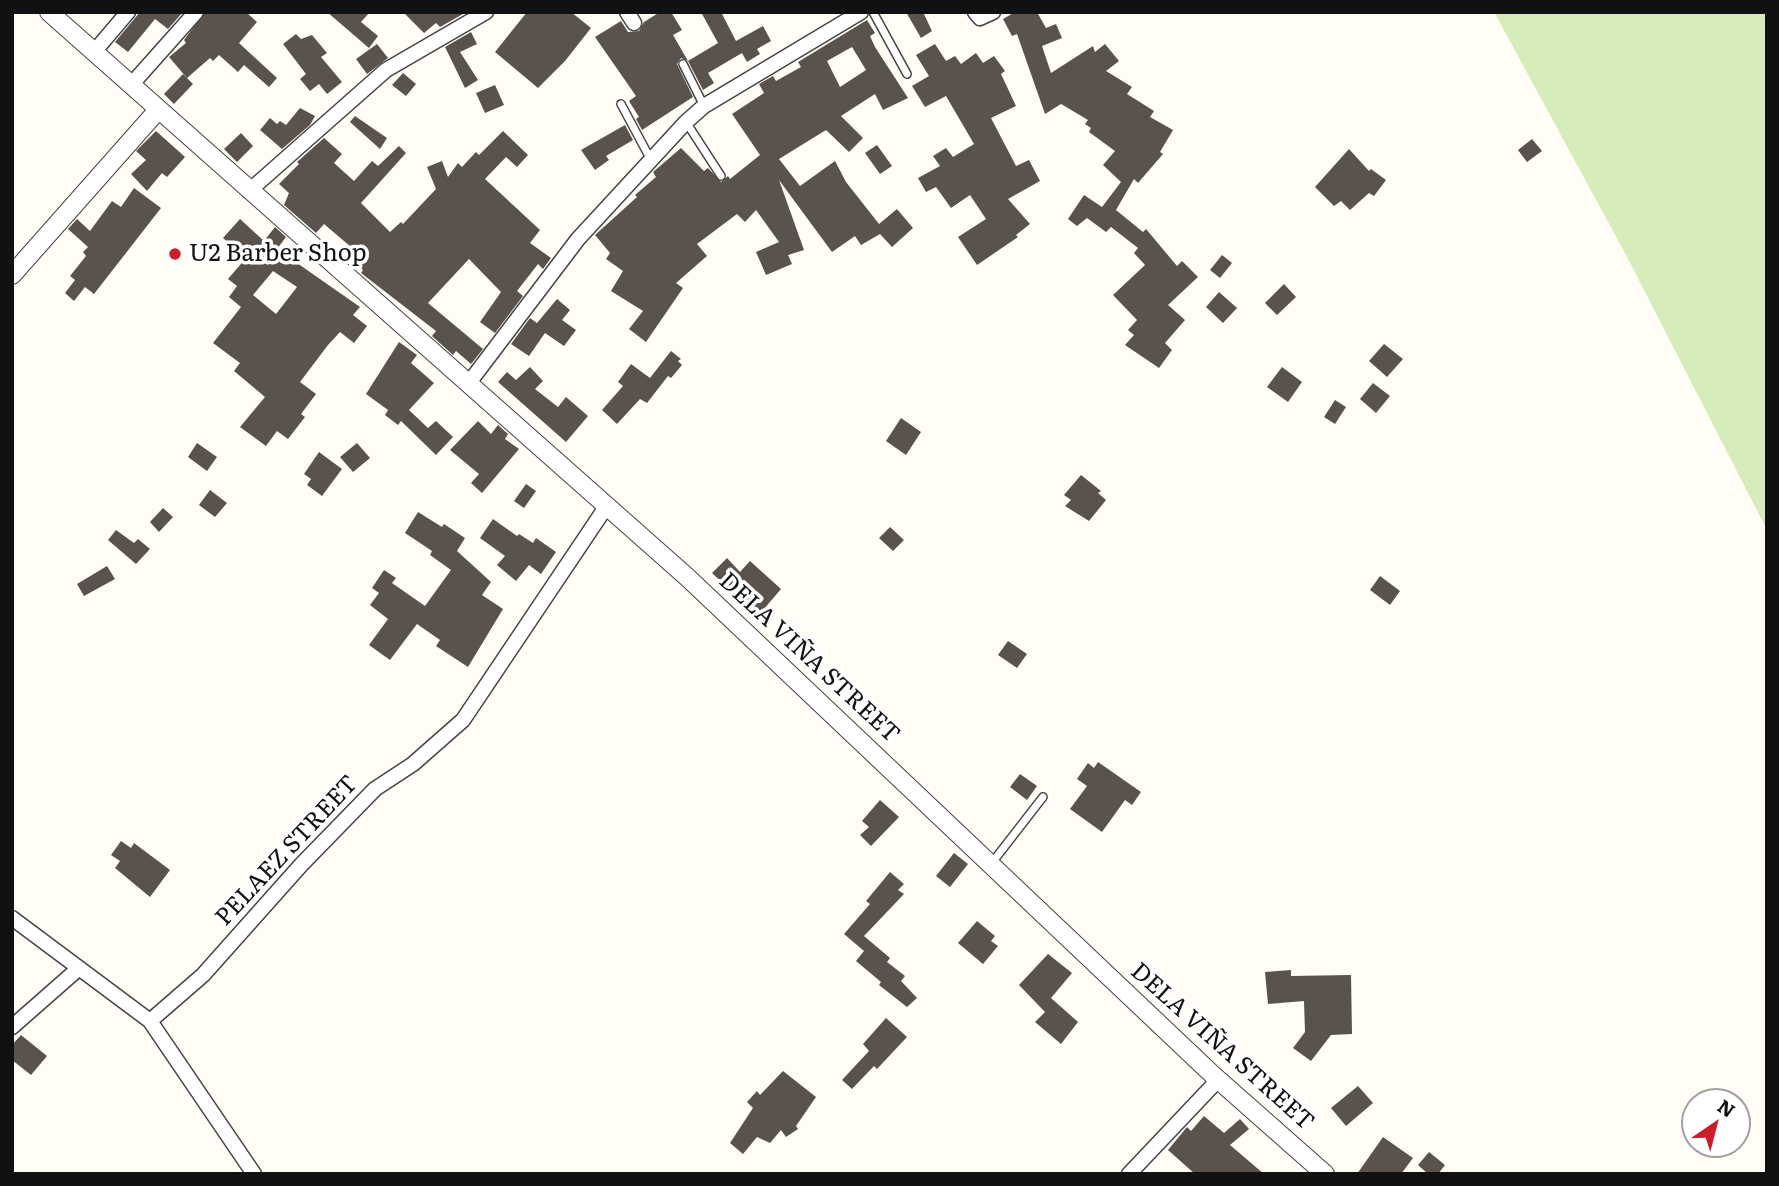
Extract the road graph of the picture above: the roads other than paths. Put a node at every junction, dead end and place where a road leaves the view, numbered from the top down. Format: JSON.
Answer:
{"nodes":[{"id":1,"x":128,"y":12,"type":"edge"},
{"id":2,"x":197,"y":12,"type":"edge"},
{"id":3,"x":486,"y":12,"type":"edge"},
{"id":4,"x":861,"y":12,"type":"edge"},
{"id":5,"x":873,"y":12,"type":"edge"},
{"id":6,"x":975,"y":12,"type":"edge"},
{"id":7,"x":993,"y":12,"type":"edge"},
{"id":8,"x":61,"y":16,"type":"edge"},
{"id":9,"x":94,"y":52,"type":"junction"},
{"id":10,"x":683,"y":64,"type":"dead end"},
{"id":11,"x":906,"y":74,"type":"dead end"},
{"id":12,"x":131,"y":85,"type":"junction"},
{"id":13,"x":621,"y":104,"type":"dead end"},
{"id":14,"x":704,"y":106,"type":"junction"},
{"id":15,"x":158,"y":110,"type":"junction"},
{"id":16,"x":686,"y":122,"type":"junction"},
{"id":17,"x":651,"y":160,"type":"junction"},
{"id":18,"x":721,"y":176,"type":"dead end"},
{"id":19,"x":248,"y":191,"type":"junction"},
{"id":20,"x":12,"y":275,"type":"edge"},
{"id":21,"x":468,"y":384,"type":"junction"},
{"id":22,"x":606,"y":507,"type":"junction"},
{"id":23,"x":1043,"y":797,"type":"dead end"},
{"id":24,"x":990,"y":864,"type":"junction"},
{"id":25,"x":12,"y":918,"type":"edge"},
{"id":26,"x":78,"y":969,"type":"junction"},
{"id":27,"x":150,"y":1021,"type":"junction"},
{"id":28,"x":12,"y":1027,"type":"edge"},
{"id":29,"x":1218,"y":1080,"type":"junction"},
{"id":30,"x":254,"y":1174,"type":"edge"},
{"id":31,"x":1129,"y":1174,"type":"edge"},
{"id":32,"x":1325,"y":1174,"type":"edge"}],
"edges":[{"from":1,"to":9,"type":"street"},
{"from":2,"to":12,"type":"street"},
{"from":3,"to":19,"type":"street"},
{"from":4,"to":14,"type":"street"},
{"from":5,"to":11,"type":"lane"},
{"from":6,"to":7,"type":"street"},
{"from":8,"to":9,"type":"street","name":"DELA VIÑA STREET"},
{"from":9,"to":12,"type":"street","name":"DELA VIÑA STREET"},
{"from":10,"to":14,"type":"lane"},
{"from":12,"to":15,"type":"street","name":"DELA VIÑA STREET"},
{"from":13,"to":17,"type":"lane"},
{"from":14,"to":16,"type":"street"},
{"from":15,"to":19,"type":"street","name":"DELA VIÑA STREET"},
{"from":15,"to":20,"type":"street"},
{"from":16,"to":17,"type":"street"},
{"from":16,"to":18,"type":"lane"},
{"from":17,"to":21,"type":"street"},
{"from":19,"to":21,"type":"street","name":"DELA VIÑA STREET"},
{"from":21,"to":22,"type":"street","name":"DELA VIÑA STREET"},
{"from":22,"to":24,"type":"street","name":"DELA VIÑA STREET"},
{"from":22,"to":27,"type":"street","name":"PELAEZ STREET"},
{"from":23,"to":24,"type":"lane"},
{"from":24,"to":29,"type":"street","name":"DELA VIÑA STREET"},
{"from":25,"to":26,"type":"street"},
{"from":26,"to":27,"type":"street"},
{"from":26,"to":28,"type":"street"},
{"from":27,"to":30,"type":"street"},
{"from":29,"to":31,"type":"street"},
{"from":29,"to":32,"type":"street","name":"DELA VIÑA STREET"}]}
